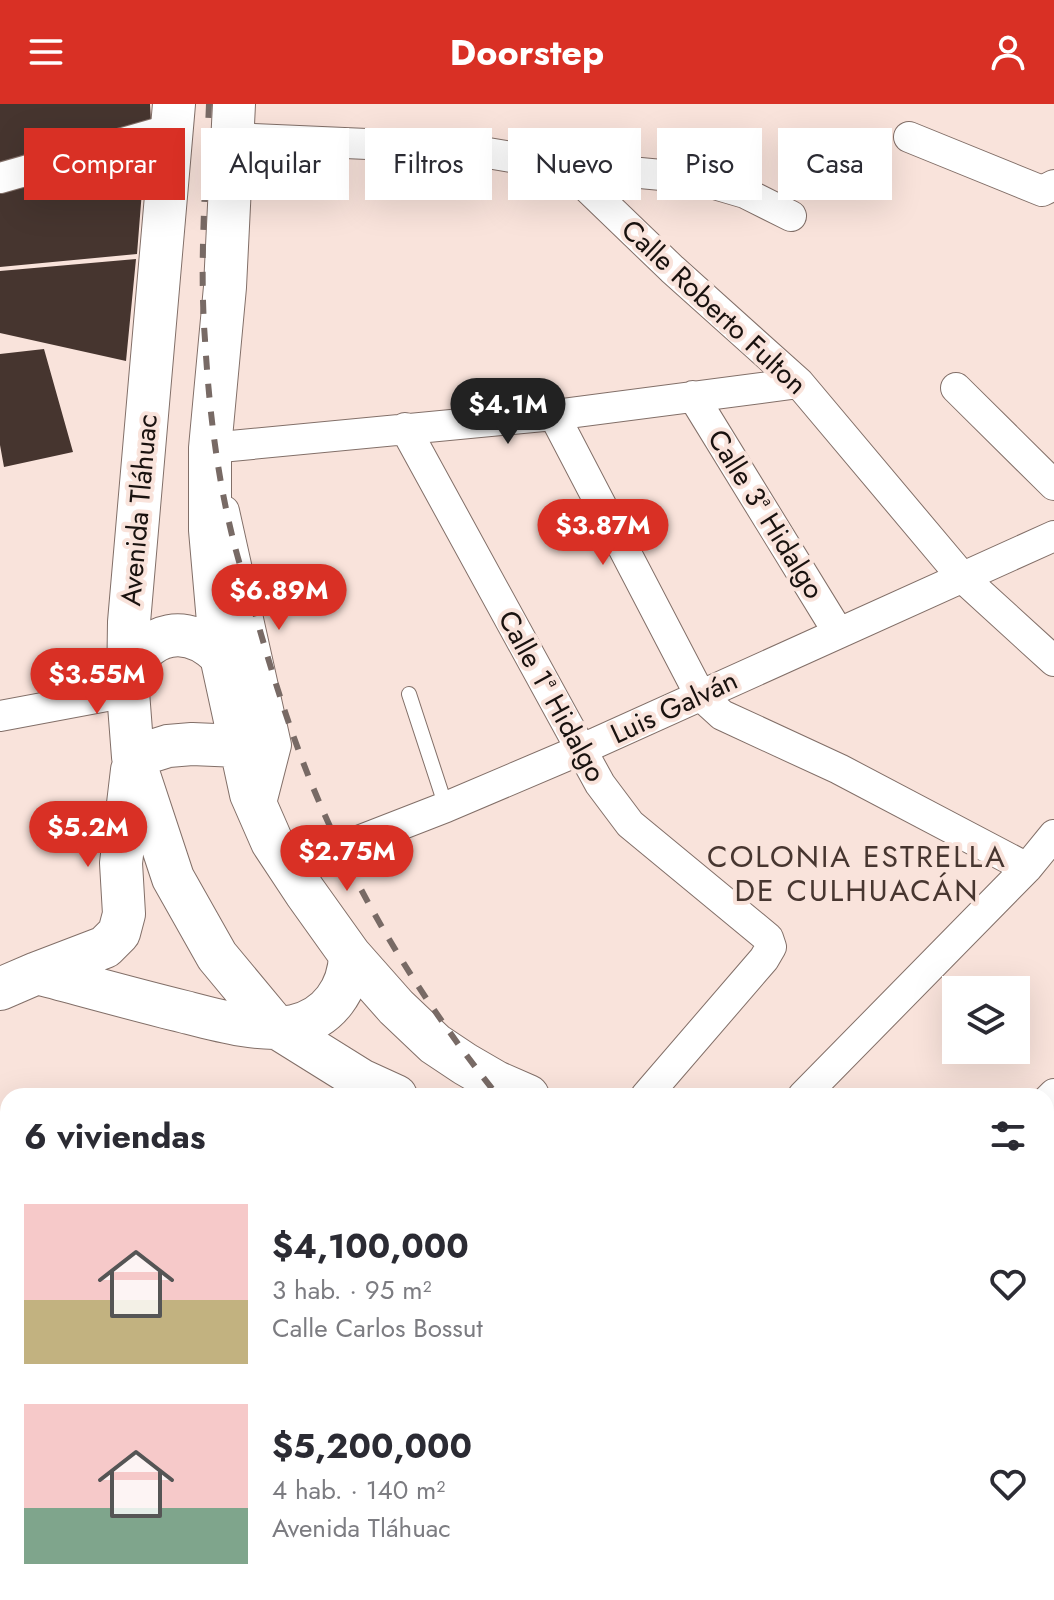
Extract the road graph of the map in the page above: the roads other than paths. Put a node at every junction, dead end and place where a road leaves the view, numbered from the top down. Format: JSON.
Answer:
{"nodes":[{"id":1,"x":173,"y":117,"type":"edge"},
{"id":2,"x":233,"y":121,"type":"edge"},
{"id":3,"x":909,"y":137,"type":"dead end"},
{"id":4,"x":508,"y":156,"type":"edge"},
{"id":5,"x":641,"y":173,"type":"edge"},
{"id":6,"x":0,"y":178,"type":"edge"},
{"id":7,"x":1054,"y":185,"type":"edge"},
{"id":8,"x":600,"y":200,"type":"edge"},
{"id":9,"x":791,"y":216,"type":"dead end"},
{"id":10,"x":799,"y":383,"type":"junction"},
{"id":11,"x":956,"y":388,"type":"dead end"},
{"id":12,"x":693,"y":396,"type":"junction"},
{"id":13,"x":554,"y":415,"type":"junction"},
{"id":14,"x":405,"y":428,"type":"junction"},
{"id":15,"x":210,"y":448,"type":"junction"},
{"id":16,"x":1054,"y":485,"type":"edge"},
{"id":17,"x":1054,"y":536,"type":"edge"},
{"id":18,"x":963,"y":578,"type":"junction"},
{"id":19,"x":838,"y":632,"type":"junction"},
{"id":20,"x":221,"y":656,"type":"junction"},
{"id":21,"x":1054,"y":661,"type":"edge"},
{"id":22,"x":129,"y":683,"type":"junction"},
{"id":23,"x":409,"y":694,"type":"dead end"},
{"id":24,"x":700,"y":695,"type":"junction"},
{"id":25,"x":0,"y":716,"type":"edge"},
{"id":26,"x":239,"y":746,"type":"junction"},
{"id":27,"x":580,"y":750,"type":"junction"},
{"id":28,"x":133,"y":757,"type":"junction"},
{"id":29,"x":446,"y":807,"type":"junction"},
{"id":30,"x":258,"y":815,"type":"junction"},
{"id":31,"x":1054,"y":835,"type":"edge"},
{"id":32,"x":289,"y":868,"type":"junction"},
{"id":33,"x":1027,"y":868,"type":"junction"},
{"id":34,"x":350,"y":955,"type":"junction"},
{"id":35,"x":19,"y":981,"type":"edge"},
{"id":36,"x":276,"y":1027,"type":"junction"},
{"id":37,"x":378,"y":1088,"type":"edge"},
{"id":38,"x":510,"y":1088,"type":"edge"},
{"id":39,"x":653,"y":1088,"type":"edge"},
{"id":40,"x":811,"y":1088,"type":"edge"}],
"edges":[{"from":1,"to":6,"type":"street"},
{"from":1,"to":22,"type":"main road","name":"Avenida Tláhuac"},
{"from":2,"to":4,"type":"street"},
{"from":2,"to":15,"type":"main road"},
{"from":3,"to":7,"type":"street"},
{"from":5,"to":9,"type":"street"},
{"from":8,"to":10,"type":"street","name":"Calle Roberto Fulton"},
{"from":10,"to":12,"type":"street"},
{"from":10,"to":18,"type":"street","name":"Calle Roberto Fulton"},
{"from":11,"to":16,"type":"street"},
{"from":12,"to":13,"type":"street"},
{"from":12,"to":19,"type":"street","name":"Calle 3ª Hidalgo"},
{"from":13,"to":14,"type":"street"},
{"from":13,"to":24,"type":"street"},
{"from":14,"to":15,"type":"street"},
{"from":14,"to":27,"type":"street","name":"Calle 1ª Hidalgo"},
{"from":15,"to":20,"type":"main road"},
{"from":15,"to":30,"type":"street"},
{"from":17,"to":18,"type":"street","name":"Luis Galván"},
{"from":18,"to":19,"type":"street","name":"Luis Galván"},
{"from":18,"to":21,"type":"street","name":"Calle Roberto Fulton"},
{"from":19,"to":24,"type":"street","name":"Luis Galván"},
{"from":20,"to":22,"type":"main road"},
{"from":20,"to":26,"type":"main road"},
{"from":22,"to":25,"type":"street"},
{"from":22,"to":28,"type":"main road","name":"Avenida Tláhuac"},
{"from":23,"to":29,"type":"lane"},
{"from":24,"to":27,"type":"street","name":"Luis Galván"},
{"from":24,"to":33,"type":"street"},
{"from":26,"to":28,"type":"main road"},
{"from":26,"to":30,"type":"main road"},
{"from":27,"to":29,"type":"street","name":"Luis Galván"},
{"from":27,"to":39,"type":"street","name":"Calle 1ª Hidalgo"},
{"from":28,"to":35,"type":"main road"},
{"from":28,"to":36,"type":"main road","name":"Avenida Tláhuac"},
{"from":29,"to":32,"type":"street","name":"Luis Galván"},
{"from":30,"to":32,"type":"main road"},
{"from":31,"to":33,"type":"street"},
{"from":32,"to":34,"type":"main road"},
{"from":33,"to":40,"type":"street"},
{"from":34,"to":36,"type":"main road"},
{"from":34,"to":38,"type":"main road"},
{"from":35,"to":36,"type":"main road"},
{"from":36,"to":37,"type":"main road","name":"Avenida Tláhuac"}]}
